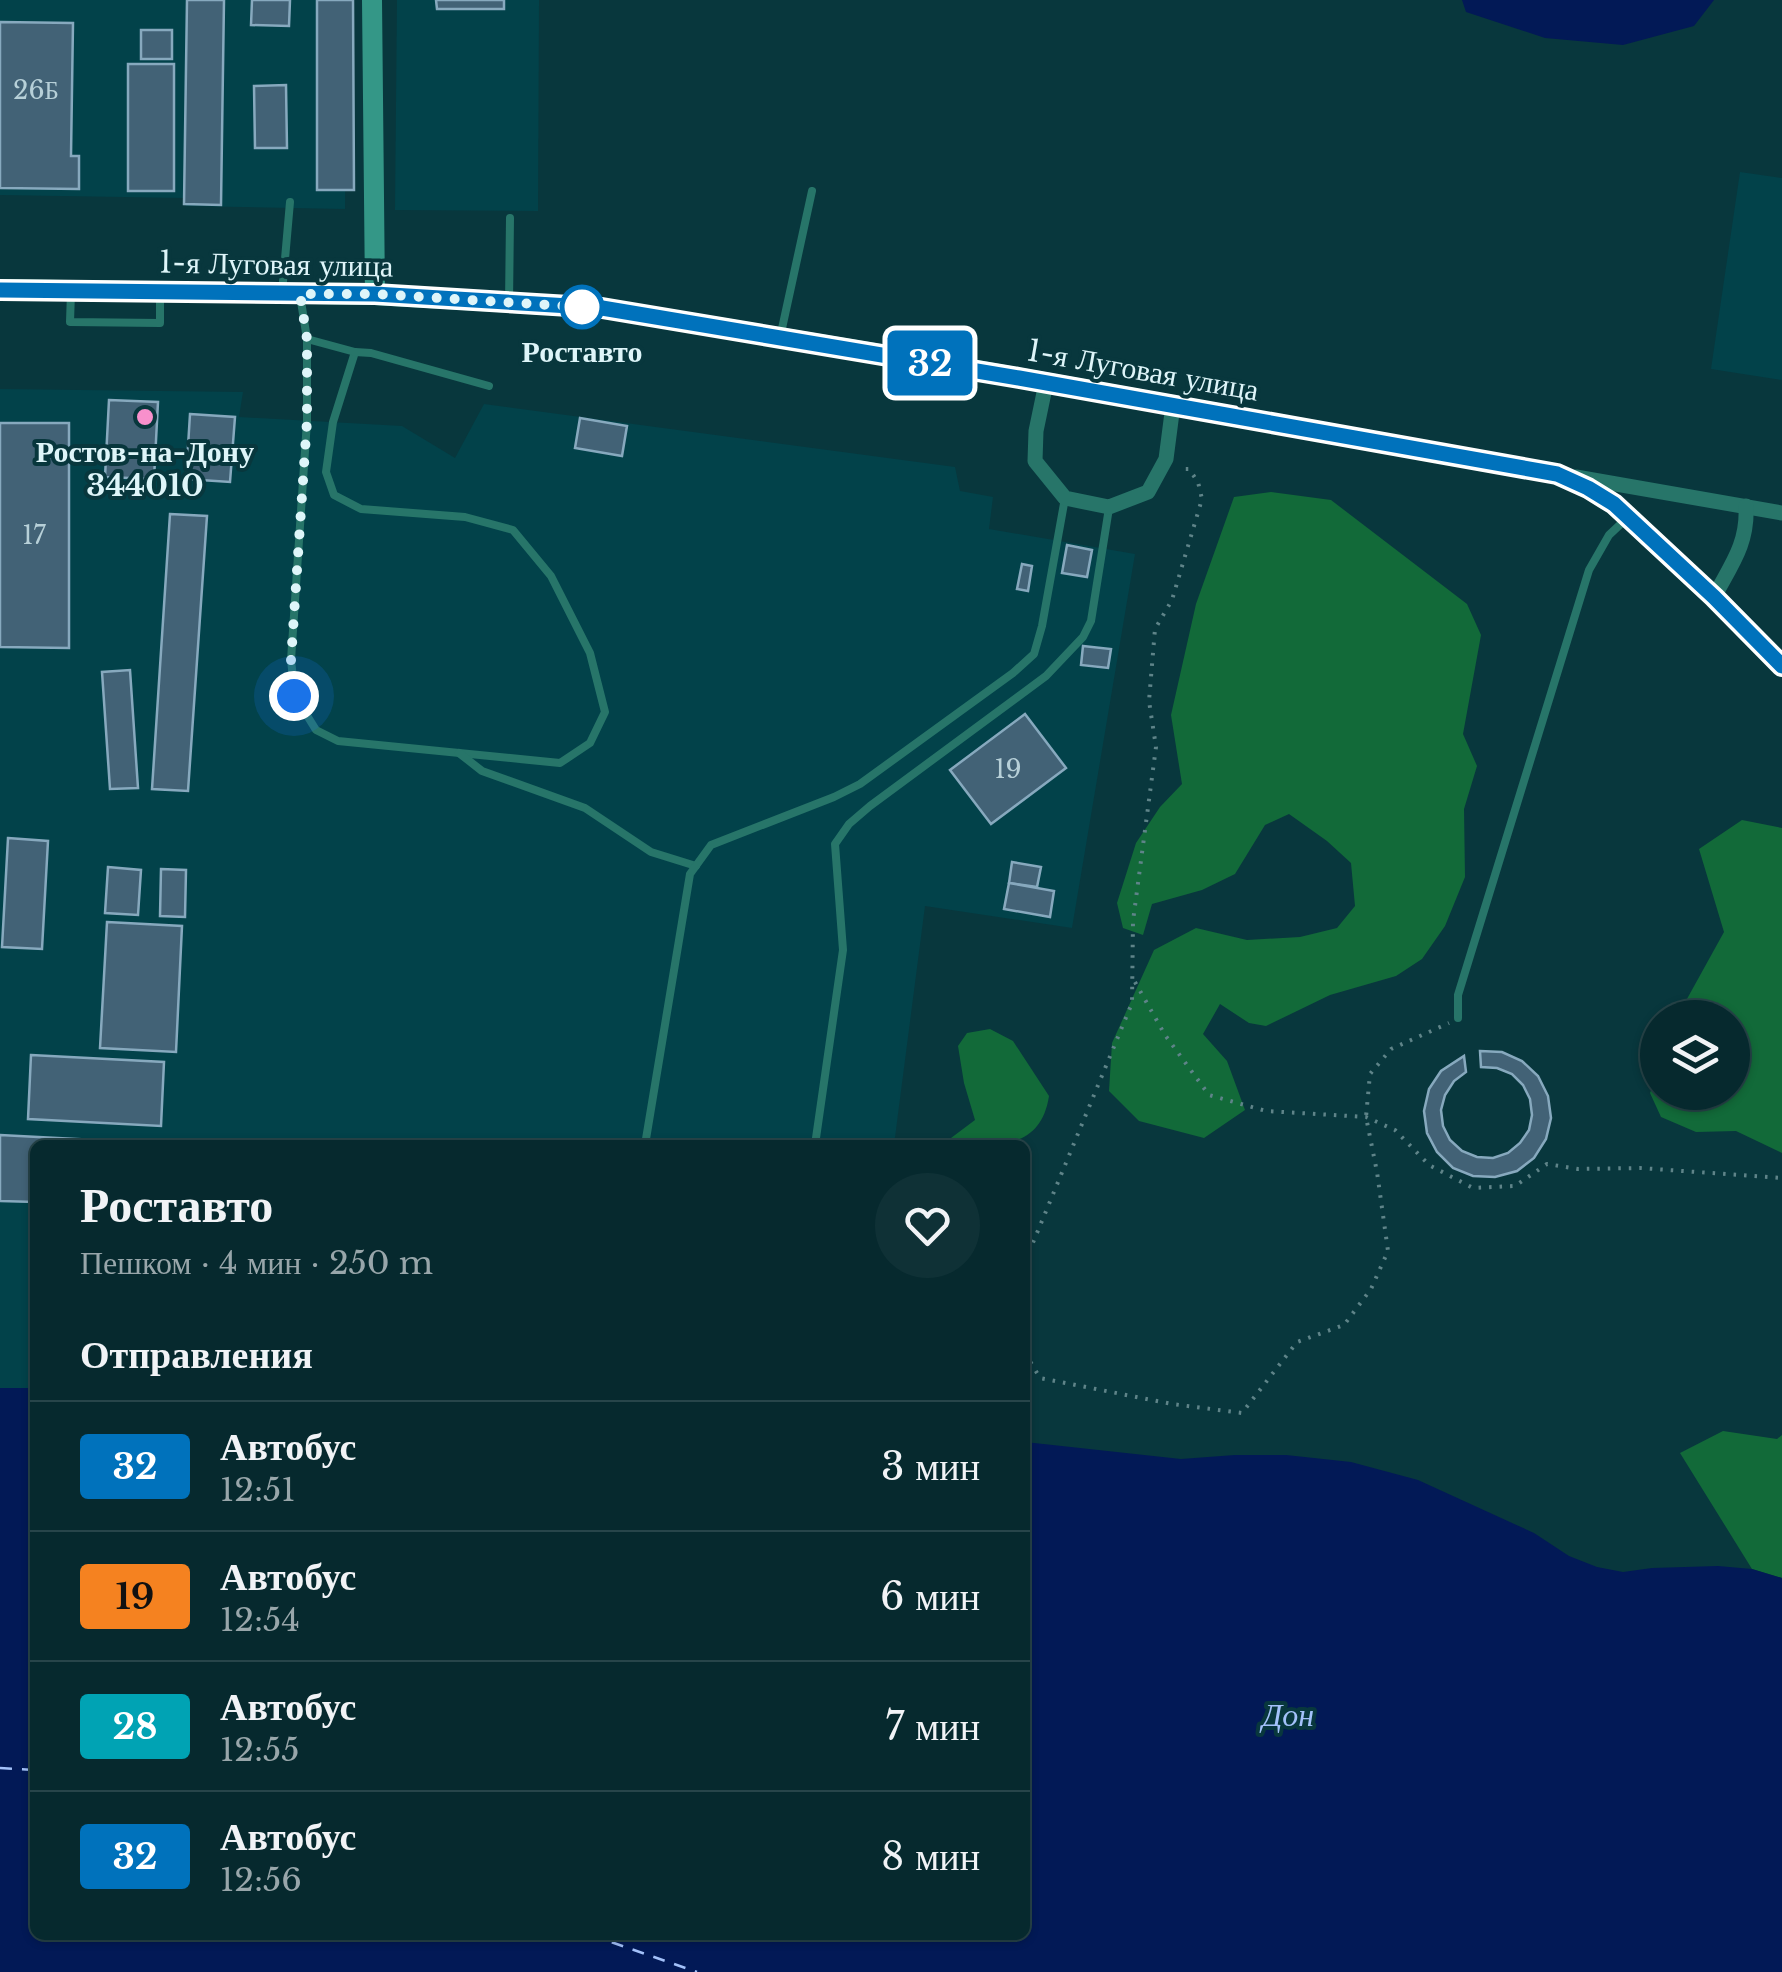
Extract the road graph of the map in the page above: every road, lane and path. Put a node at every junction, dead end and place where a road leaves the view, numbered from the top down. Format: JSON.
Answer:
{"nodes":[{"id":1,"x":372,"y":0,"type":"edge"},
{"id":2,"x":812,"y":190,"type":"dead end"},
{"id":3,"x":290,"y":202,"type":"dead end"},
{"id":4,"x":510,"y":218,"type":"dead end"},
{"id":5,"x":0,"y":290,"type":"edge"},
{"id":6,"x":70,"y":290,"type":"junction"},
{"id":7,"x":160,"y":292,"type":"junction"},
{"id":8,"x":291,"y":293,"type":"junction"},
{"id":9,"x":375,"y":294,"type":"junction"},
{"id":10,"x":509,"y":302,"type":"junction"},
{"id":11,"x":780,"y":338,"type":"junction"},
{"id":12,"x":307,"y":339,"type":"junction"},
{"id":13,"x":354,"y":352,"type":"junction"},
{"id":14,"x":1046,"y":382,"type":"junction"},
{"id":15,"x":490,"y":386,"type":"dead end"},
{"id":16,"x":1173,"y":406,"type":"junction"},
{"id":17,"x":1161,"y":468,"type":"junction"},
{"id":18,"x":1557,"y":474,"type":"junction"},
{"id":19,"x":1065,"y":498,"type":"junction"},
{"id":20,"x":1746,"y":506,"type":"junction"},
{"id":21,"x":1110,"y":507,"type":"junction"},
{"id":22,"x":1782,"y":512,"type":"edge"},
{"id":23,"x":1628,"y":517,"type":"junction"},
{"id":24,"x":1714,"y":597,"type":"junction"},
{"id":25,"x":1782,"y":666,"type":"edge"},
{"id":26,"x":460,"y":753,"type":"junction"},
{"id":27,"x":696,"y":866,"type":"junction"},
{"id":28,"x":1132,"y":978,"type":"junction"},
{"id":29,"x":1458,"y":1018,"type":"joint"},
{"id":30,"x":1366,"y":1116,"type":"junction"},
{"id":31,"x":646,"y":1140,"type":"edge"},
{"id":32,"x":816,"y":1140,"type":"edge"},
{"id":33,"x":1782,"y":1178,"type":"edge"},
{"id":34,"x":1030,"y":1250,"type":"edge"},
{"id":35,"x":1030,"y":1361,"type":"edge"}],
"edges":[{"from":1,"to":9,"type":"main road"},
{"from":2,"to":11,"type":"lane"},
{"from":3,"to":8,"type":"lane"},
{"from":4,"to":10,"type":"lane"},
{"from":5,"to":6,"type":"main road","name":"1-я Луговая улица"},
{"from":6,"to":7,"type":"main road","name":"1-я Луговая улица"},
{"from":6,"to":7,"type":"lane"},
{"from":7,"to":8,"type":"main road","name":"1-я Луговая улица"},
{"from":8,"to":9,"type":"main road","name":"1-я Луговая улица"},
{"from":8,"to":12,"type":"lane"},
{"from":9,"to":10,"type":"main road","name":"1-я Луговая улица"},
{"from":10,"to":11,"type":"main road","name":"1-я Луговая улица"},
{"from":11,"to":14,"type":"main road","name":"1-я Луговая улица"},
{"from":12,"to":13,"type":"lane"},
{"from":12,"to":26,"type":"lane"},
{"from":13,"to":15,"type":"lane"},
{"from":13,"to":26,"type":"lane"},
{"from":14,"to":16,"type":"main road","name":"1-я Луговая улица"},
{"from":14,"to":19,"type":"street"},
{"from":16,"to":17,"type":"street"},
{"from":16,"to":18,"type":"main road","name":"1-я Луговая улица"},
{"from":17,"to":21,"type":"street"},
{"from":17,"to":28,"type":"path"},
{"from":18,"to":20,"type":"street","name":"1-я Луговая улица"},
{"from":18,"to":23,"type":"main road","name":"1-я Луговая улица"},
{"from":19,"to":21,"type":"street"},
{"from":19,"to":27,"type":"lane"},
{"from":20,"to":22,"type":"street","name":"1-я Луговая улица"},
{"from":20,"to":24,"type":"street"},
{"from":21,"to":32,"type":"lane"},
{"from":23,"to":24,"type":"main road","name":"1-я Луговая улица"},
{"from":23,"to":29,"type":"lane"},
{"from":24,"to":25,"type":"main road","name":"1-я Луговая улица"},
{"from":26,"to":27,"type":"lane"},
{"from":27,"to":31,"type":"lane"},
{"from":28,"to":30,"type":"path"},
{"from":28,"to":34,"type":"path"},
{"from":29,"to":30,"type":"path"},
{"from":30,"to":33,"type":"path"},
{"from":30,"to":35,"type":"path"}]}
